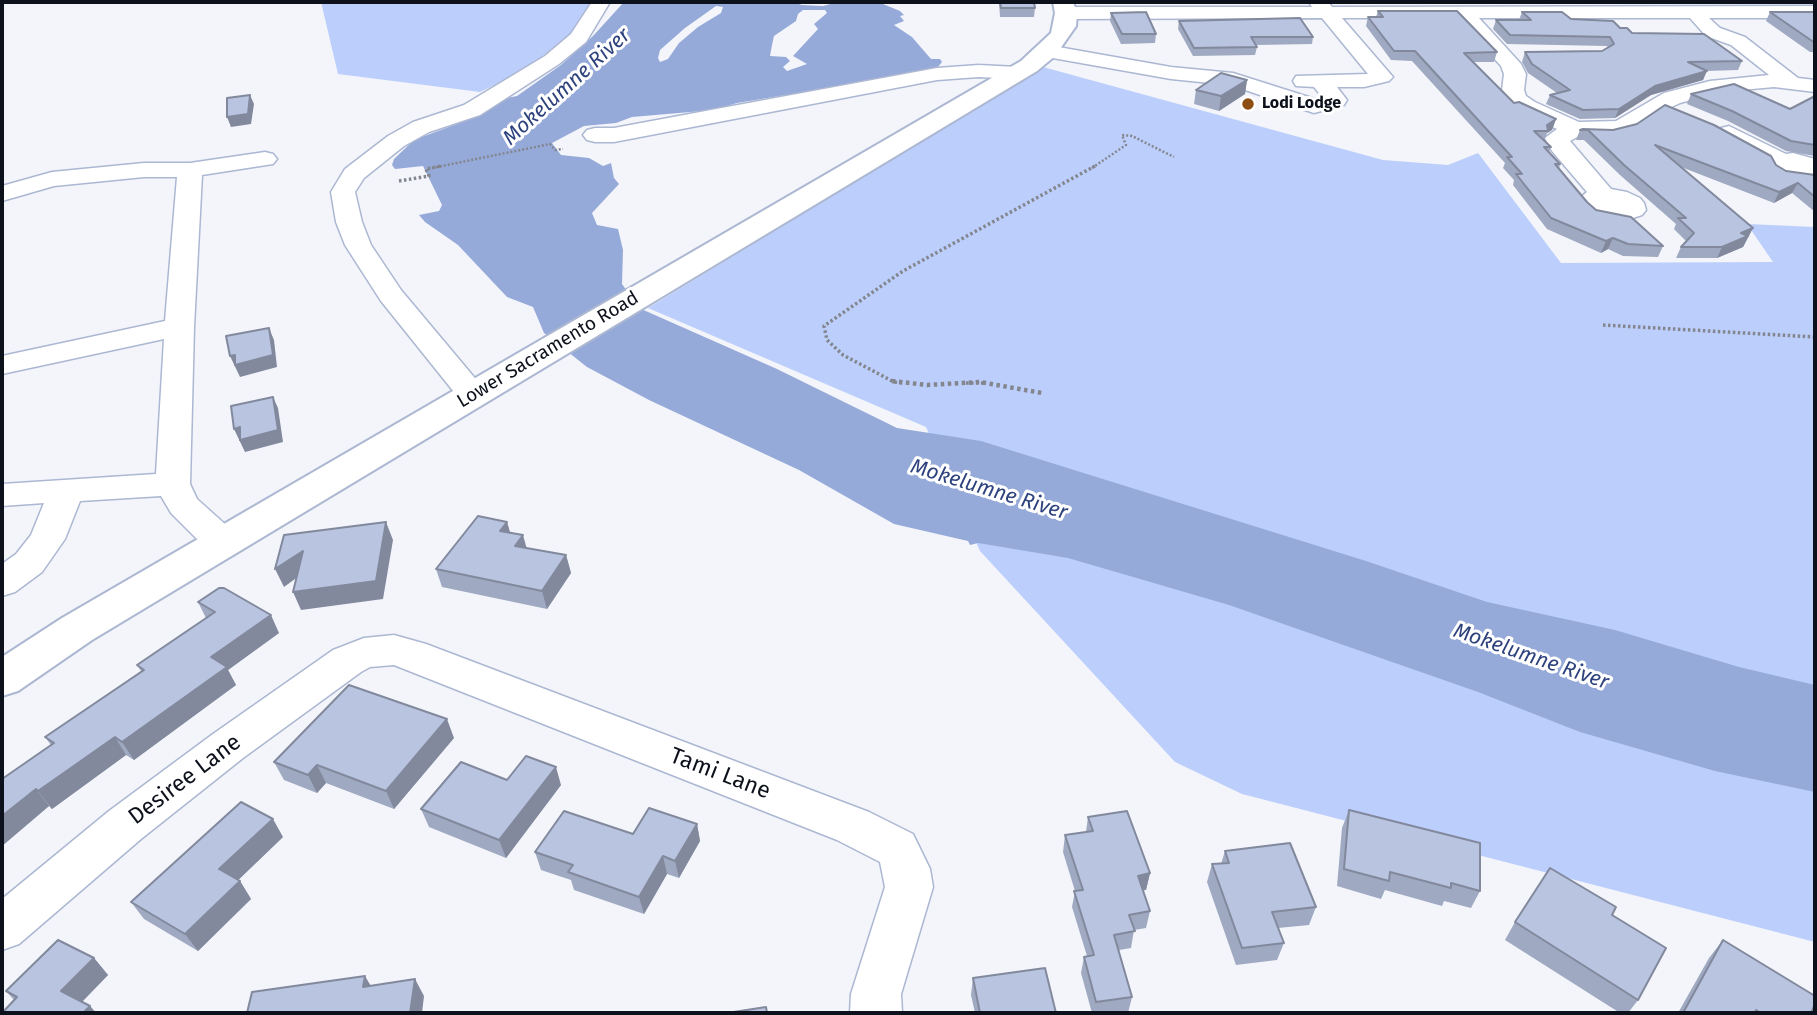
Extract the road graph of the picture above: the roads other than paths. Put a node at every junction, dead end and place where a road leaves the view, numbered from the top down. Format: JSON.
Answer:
{"nodes":[{"id":1,"x":601,"y":2,"type":"edge"},
{"id":2,"x":1190,"y":7,"type":"edge"},
{"id":3,"x":1322,"y":7,"type":"edge"},
{"id":4,"x":1576,"y":7,"type":"edge"},
{"id":5,"x":1758,"y":7,"type":"edge"},
{"id":6,"x":1065,"y":8,"type":"edge"},
{"id":7,"x":1450,"y":8,"type":"edge"},
{"id":8,"x":1701,"y":12,"type":"junction"},
{"id":9,"x":1815,"y":12,"type":"edge"},
{"id":10,"x":1047,"y":51,"type":"junction"},
{"id":11,"x":1529,"y":52,"type":"edge"},
{"id":12,"x":1501,"y":53,"type":"junction"},
{"id":13,"x":1767,"y":63,"type":"junction"},
{"id":14,"x":1803,"y":63,"type":"dead end"},
{"id":15,"x":1017,"y":73,"type":"junction"},
{"id":16,"x":1791,"y":83,"type":"junction"},
{"id":17,"x":1815,"y":86,"type":"edge"},
{"id":18,"x":1660,"y":103,"type":"junction"},
{"id":19,"x":1575,"y":129,"type":"junction"},
{"id":20,"x":595,"y":135,"type":"dead end"},
{"id":21,"x":265,"y":159,"type":"dead end"},
{"id":22,"x":1782,"y":162,"type":"junction"},
{"id":23,"x":1815,"y":167,"type":"edge"},
{"id":24,"x":190,"y":170,"type":"junction"},
{"id":25,"x":1815,"y":177,"type":"edge"},
{"id":26,"x":2,"y":194,"type":"edge"},
{"id":27,"x":1603,"y":195,"type":"dead end"},
{"id":28,"x":178,"y":327,"type":"junction"},
{"id":29,"x":2,"y":365,"type":"edge"},
{"id":30,"x":473,"y":395,"type":"junction"},
{"id":31,"x":173,"y":484,"type":"junction"},
{"id":32,"x":67,"y":491,"type":"junction"},
{"id":33,"x":2,"y":495,"type":"edge"},
{"id":34,"x":223,"y":543,"type":"junction"},
{"id":35,"x":2,"y":583,"type":"edge"},
{"id":36,"x":379,"y":650,"type":"joint"},
{"id":37,"x":2,"y":679,"type":"edge"},
{"id":38,"x":2,"y":928,"type":"edge"},
{"id":39,"x":876,"y":1013,"type":"edge"}],
"edges":[{"from":1,"to":30,"type":"street"},
{"from":2,"to":3,"type":"street"},
{"from":2,"to":6,"type":"street"},
{"from":3,"to":7,"type":"street"},
{"from":3,"to":10,"type":"street"},
{"from":4,"to":7,"type":"street"},
{"from":4,"to":8,"type":"street"},
{"from":5,"to":8,"type":"street"},
{"from":5,"to":9,"type":"street"},
{"from":6,"to":10,"type":"main road","name":"Lower Sacramento Road"},
{"from":7,"to":12,"type":"street"},
{"from":8,"to":13,"type":"street"},
{"from":10,"to":15,"type":"main road","name":"Lower Sacramento Road"},
{"from":11,"to":12,"type":"street"},
{"from":12,"to":19,"type":"street"},
{"from":13,"to":14,"type":"street"},
{"from":13,"to":16,"type":"street"},
{"from":15,"to":20,"type":"street"},
{"from":15,"to":30,"type":"main road","name":"Lower Sacramento Road"},
{"from":16,"to":17,"type":"street"},
{"from":16,"to":18,"type":"street"},
{"from":18,"to":19,"type":"street"},
{"from":18,"to":22,"type":"street"},
{"from":19,"to":27,"type":"street"},
{"from":21,"to":24,"type":"street"},
{"from":22,"to":23,"type":"street"},
{"from":22,"to":25,"type":"street"},
{"from":24,"to":26,"type":"street"},
{"from":24,"to":28,"type":"street"},
{"from":28,"to":29,"type":"street"},
{"from":28,"to":31,"type":"street"},
{"from":30,"to":34,"type":"main road","name":"Lower Sacramento Road"},
{"from":31,"to":32,"type":"street"},
{"from":31,"to":34,"type":"street"},
{"from":32,"to":33,"type":"street"},
{"from":32,"to":35,"type":"street"},
{"from":34,"to":37,"type":"main road","name":"Lower Sacramento Road"},
{"from":36,"to":38,"type":"street","name":"Desiree Lane"},
{"from":36,"to":39,"type":"street","name":"Tami Lane"}]}
